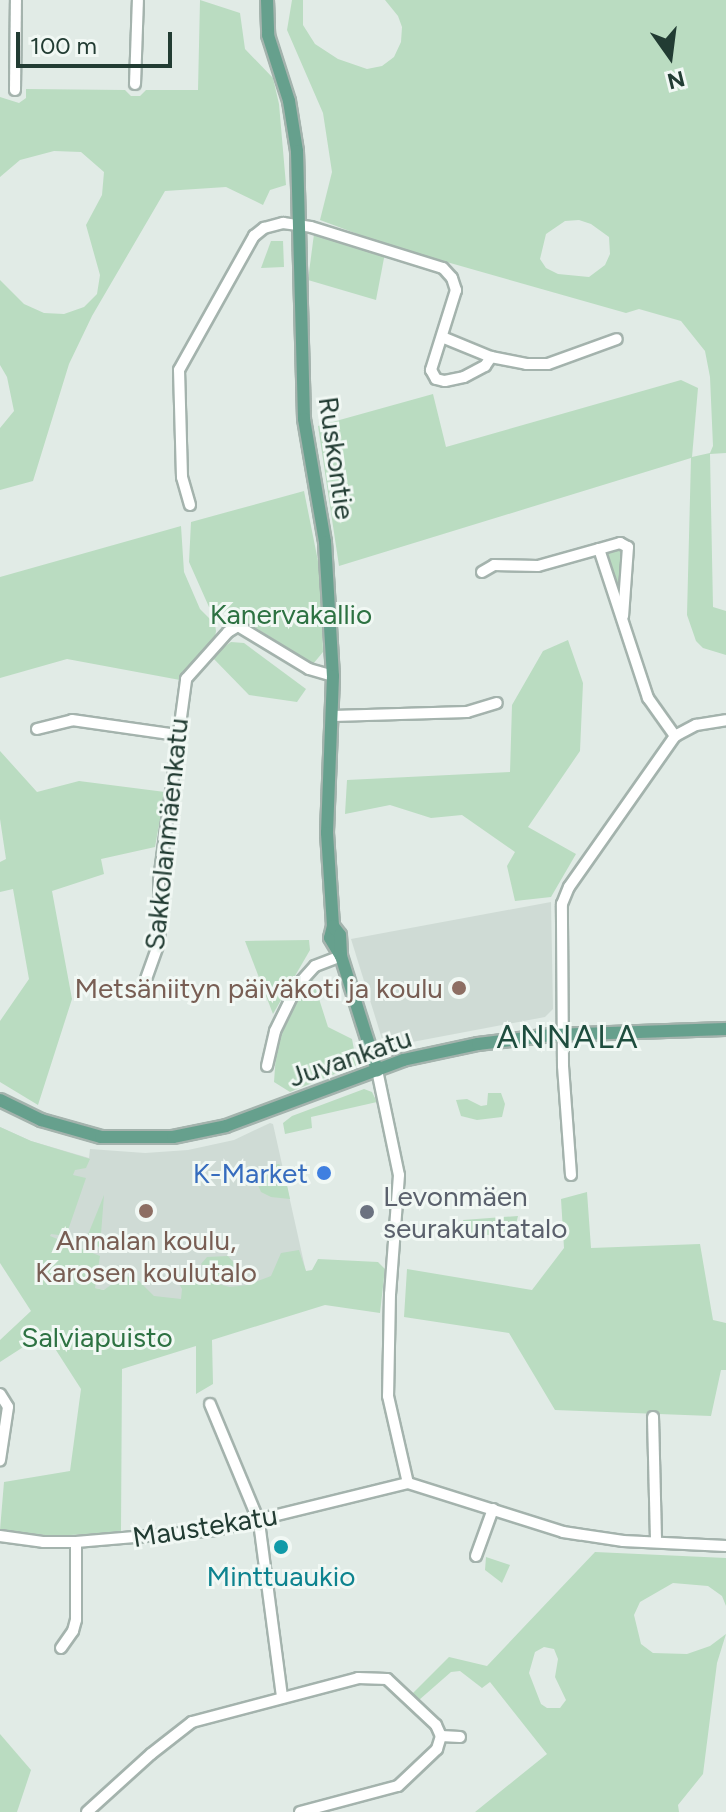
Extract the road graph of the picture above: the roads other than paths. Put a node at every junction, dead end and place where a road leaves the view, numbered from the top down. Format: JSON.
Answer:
{"nodes":[{"id":1,"x":16,"y":0,"type":"edge"},
{"id":2,"x":138,"y":0,"type":"edge"},
{"id":3,"x":267,"y":0,"type":"edge"},
{"id":4,"x":135,"y":84,"type":"dead end"},
{"id":5,"x":15,"y":90,"type":"dead end"},
{"id":6,"x":299,"y":225,"type":"junction"},
{"id":7,"x":442,"y":337,"type":"junction"},
{"id":8,"x":617,"y":339,"type":"dead end"},
{"id":9,"x":491,"y":357,"type":"junction"},
{"id":10,"x":190,"y":505,"type":"dead end"},
{"id":11,"x":599,"y":549,"type":"junction"},
{"id":12,"x":482,"y":572,"type":"dead end"},
{"id":13,"x":623,"y":619,"type":"junction"},
{"id":14,"x":333,"y":676,"type":"junction"},
{"id":15,"x":497,"y":703,"type":"dead end"},
{"id":16,"x":333,"y":716,"type":"junction"},
{"id":17,"x":726,"y":720,"type":"edge"},
{"id":18,"x":37,"y":729,"type":"dead end"},
{"id":19,"x":177,"y":735,"type":"junction"},
{"id":20,"x":675,"y":736,"type":"junction"},
{"id":21,"x":341,"y":956,"type":"junction"},
{"id":22,"x":146,"y":979,"type":"dead end"},
{"id":23,"x":726,"y":1029,"type":"edge"},
{"id":24,"x":563,"y":1034,"type":"junction"},
{"id":25,"x":267,"y":1066,"type":"dead end"},
{"id":26,"x":377,"y":1070,"type":"junction"},
{"id":27,"x":0,"y":1100,"type":"edge"},
{"id":28,"x":571,"y":1175,"type":"dead end"},
{"id":29,"x":0,"y":1394,"type":"edge"},
{"id":30,"x":210,"y":1404,"type":"dead end"},
{"id":31,"x":653,"y":1417,"type":"dead end"},
{"id":32,"x":0,"y":1460,"type":"edge"},
{"id":33,"x":408,"y":1483,"type":"junction"},
{"id":34,"x":493,"y":1509,"type":"junction"},
{"id":35,"x":259,"y":1522,"type":"junction"},
{"id":36,"x":0,"y":1536,"type":"edge"},
{"id":37,"x":76,"y":1542,"type":"junction"},
{"id":38,"x":656,"y":1542,"type":"junction"},
{"id":39,"x":726,"y":1546,"type":"edge"},
{"id":40,"x":476,"y":1556,"type":"dead end"},
{"id":41,"x":61,"y":1648,"type":"dead end"},
{"id":42,"x":282,"y":1697,"type":"junction"},
{"id":43,"x":441,"y":1736,"type":"junction"},
{"id":44,"x":460,"y":1737,"type":"dead end"},
{"id":45,"x":87,"y":1812,"type":"edge"},
{"id":46,"x":300,"y":1812,"type":"edge"}],
"edges":[{"from":1,"to":5,"type":"street"},
{"from":2,"to":4,"type":"street"},
{"from":3,"to":6,"type":"main road","name":"Ruskontie"},
{"from":6,"to":7,"type":"street"},
{"from":6,"to":10,"type":"street"},
{"from":6,"to":14,"type":"main road","name":"Ruskontie"},
{"from":7,"to":9,"type":"street"},
{"from":7,"to":9,"type":"street"},
{"from":8,"to":9,"type":"street"},
{"from":11,"to":12,"type":"street"},
{"from":11,"to":13,"type":"street"},
{"from":11,"to":13,"type":"street"},
{"from":13,"to":20,"type":"street"},
{"from":14,"to":16,"type":"main road","name":"Ruskontie"},
{"from":14,"to":19,"type":"street","name":"Sakkolanmäenkatu"},
{"from":15,"to":16,"type":"street"},
{"from":16,"to":21,"type":"main road","name":"Ruskontie"},
{"from":17,"to":20,"type":"street"},
{"from":18,"to":19,"type":"street"},
{"from":19,"to":22,"type":"street","name":"Sakkolanmäenkatu"},
{"from":20,"to":24,"type":"street"},
{"from":21,"to":25,"type":"street"},
{"from":21,"to":26,"type":"main road","name":"Ruskontie"},
{"from":23,"to":24,"type":"main road","name":"Juvankatu"},
{"from":24,"to":26,"type":"main road","name":"Juvankatu"},
{"from":24,"to":28,"type":"street"},
{"from":26,"to":27,"type":"main road","name":"Juvankatu"},
{"from":26,"to":33,"type":"street"},
{"from":29,"to":32,"type":"street"},
{"from":30,"to":35,"type":"street"},
{"from":31,"to":38,"type":"street"},
{"from":33,"to":34,"type":"street"},
{"from":33,"to":35,"type":"street","name":"Maustekatu"},
{"from":34,"to":38,"type":"street"},
{"from":34,"to":40,"type":"street"},
{"from":35,"to":37,"type":"street","name":"Maustekatu"},
{"from":35,"to":42,"type":"street"},
{"from":36,"to":37,"type":"street","name":"Maustekatu"},
{"from":37,"to":41,"type":"street"},
{"from":38,"to":39,"type":"street"},
{"from":42,"to":43,"type":"street"},
{"from":42,"to":45,"type":"street"},
{"from":43,"to":44,"type":"street"},
{"from":43,"to":46,"type":"street"}]}
